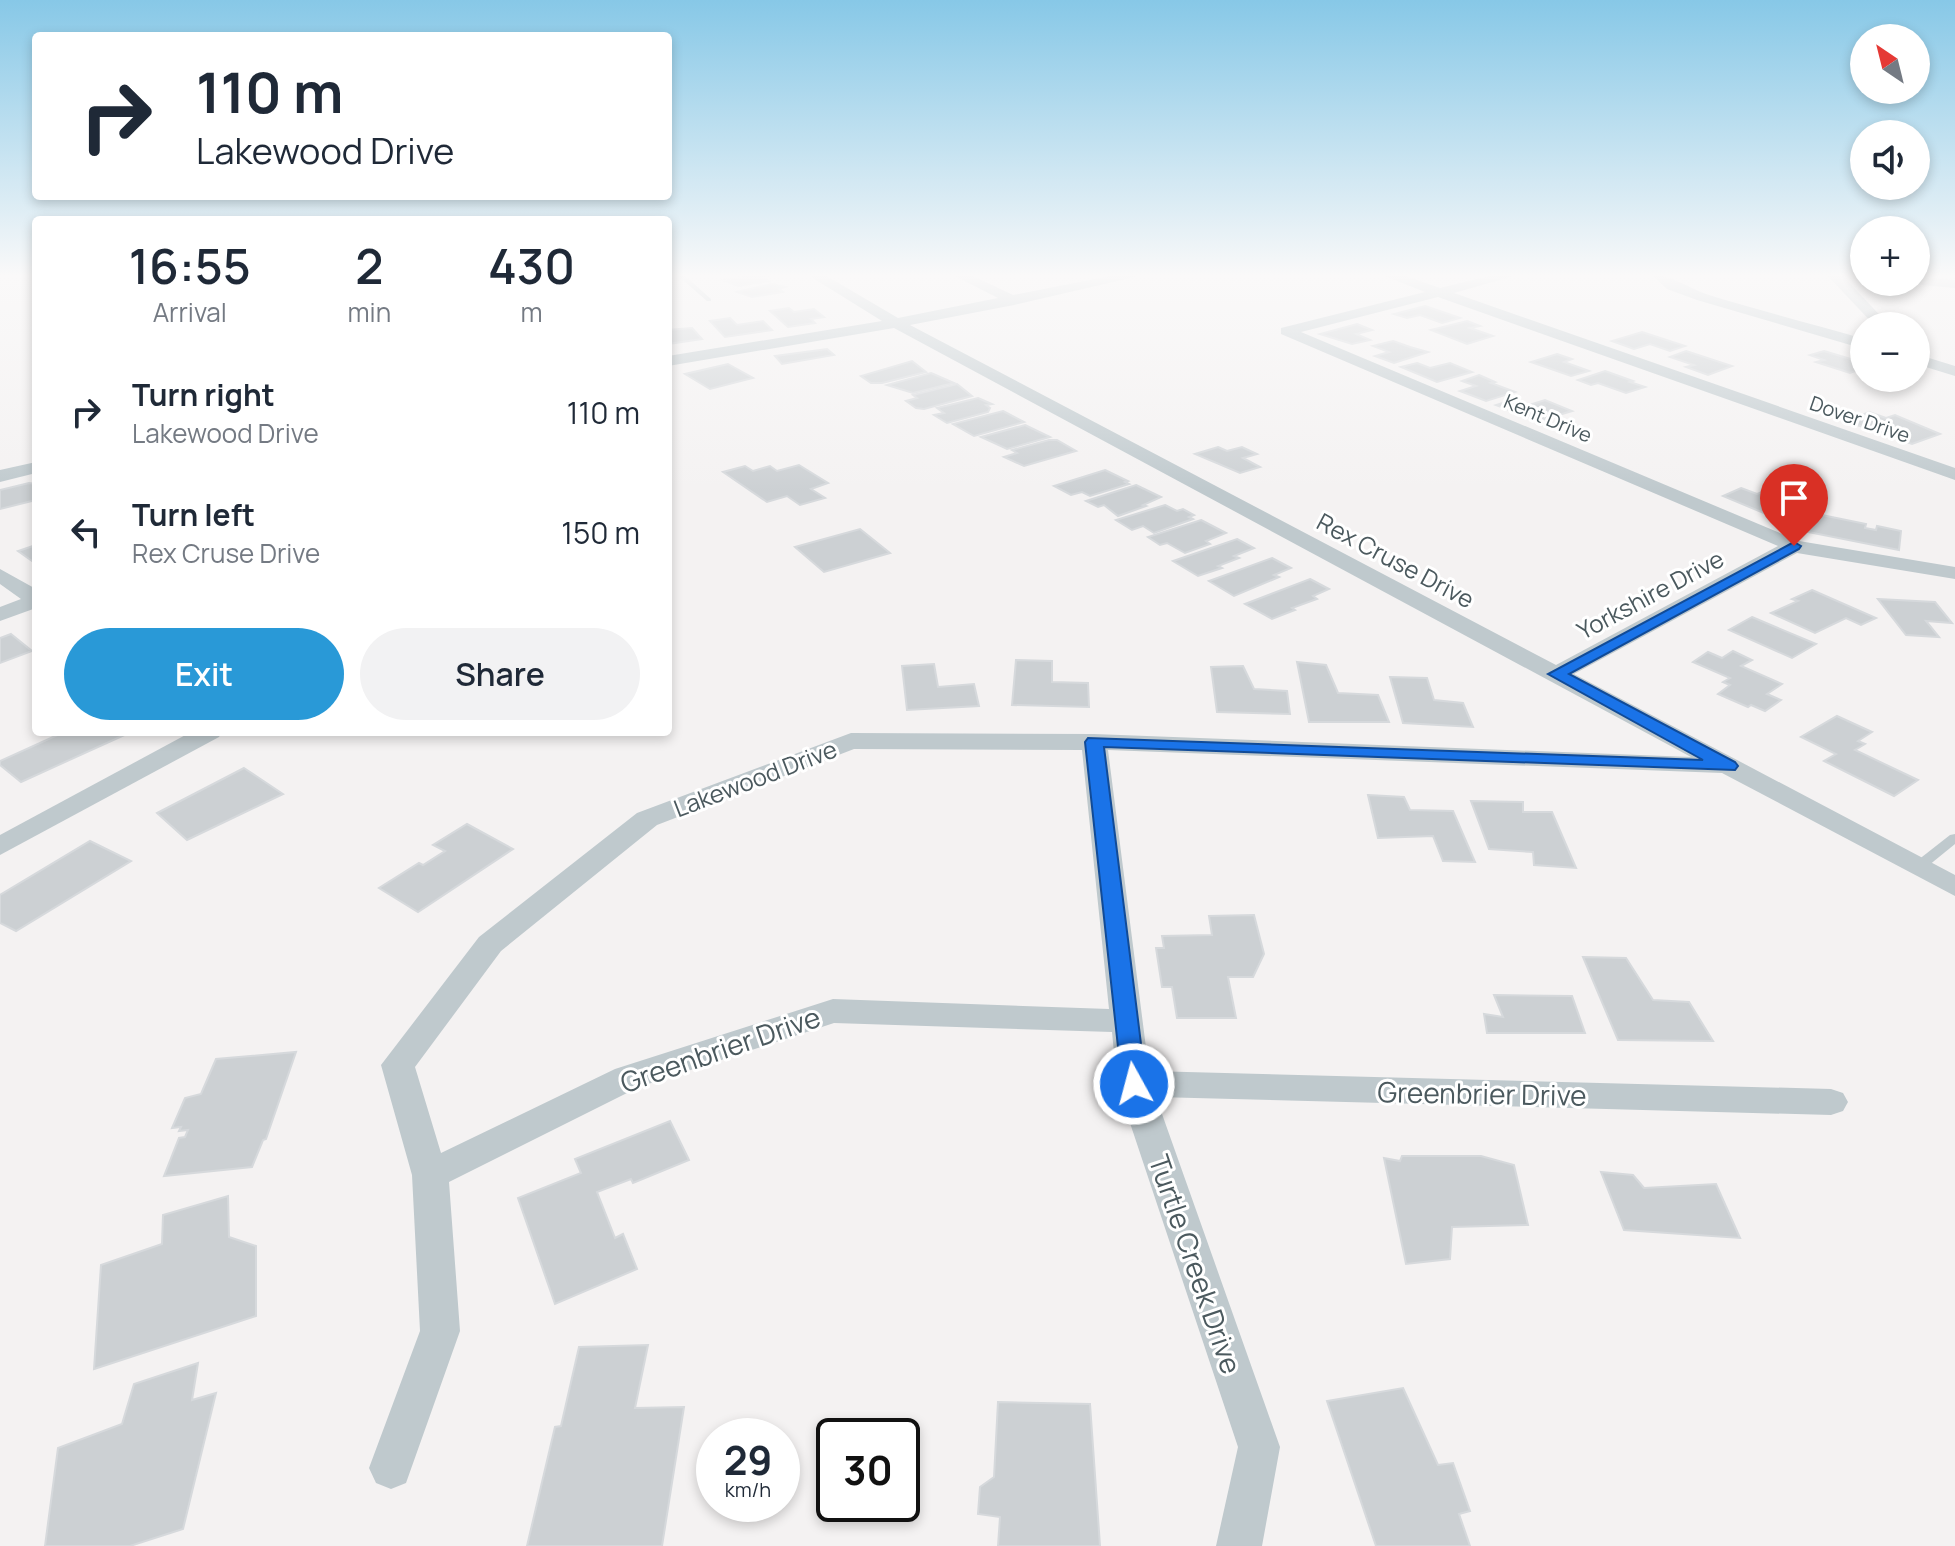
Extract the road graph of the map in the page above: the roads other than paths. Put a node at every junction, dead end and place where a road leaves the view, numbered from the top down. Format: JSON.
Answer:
{"nodes":[{"id":1,"x":751,"y":347,"type":"edge"},
{"id":2,"x":941,"y":347,"type":"edge"},
{"id":3,"x":1324,"y":347,"type":"edge"},
{"id":4,"x":1595,"y":347,"type":"edge"},
{"id":5,"x":672,"y":360,"type":"edge"},
{"id":6,"x":1930,"y":363,"type":"edge"},
{"id":7,"x":1955,"y":371,"type":"edge"},
{"id":8,"x":32,"y":468,"type":"edge"},
{"id":9,"x":1955,"y":474,"type":"edge"},
{"id":10,"x":0,"y":476,"type":"edge"},
{"id":11,"x":1794,"y":546,"type":"junction"},
{"id":12,"x":1955,"y":573,"type":"edge"},
{"id":13,"x":0,"y":575,"type":"edge"},
{"id":14,"x":32,"y":597,"type":"edge"},
{"id":15,"x":32,"y":602,"type":"edge"},
{"id":16,"x":0,"y":614,"type":"edge"},
{"id":17,"x":1557,"y":674,"type":"junction"},
{"id":18,"x":203,"y":736,"type":"edge"},
{"id":19,"x":1094,"y":742,"type":"junction"},
{"id":20,"x":1729,"y":766,"type":"junction"},
{"id":21,"x":1955,"y":838,"type":"edge"},
{"id":22,"x":0,"y":846,"type":"edge"},
{"id":23,"x":1918,"y":867,"type":"junction"},
{"id":24,"x":1955,"y":887,"type":"edge"},
{"id":25,"x":1127,"y":1021,"type":"junction"},
{"id":26,"x":1134,"y":1084,"type":"junction"},
{"id":27,"x":1831,"y":1102,"type":"dead end"},
{"id":28,"x":430,"y":1175,"type":"junction"},
{"id":29,"x":391,"y":1468,"type":"dead end"},
{"id":30,"x":1239,"y":1546,"type":"edge"}],
"edges":[{"from":1,"to":5,"type":"street"},
{"from":2,"to":17,"type":"street","name":"Rex Cruse Drive"},
{"from":3,"to":11,"type":"street","name":"Kent Drive"},
{"from":4,"to":9,"type":"street","name":"Dover Drive"},
{"from":6,"to":7,"type":"street"},
{"from":8,"to":10,"type":"street"},
{"from":11,"to":12,"type":"street"},
{"from":11,"to":17,"type":"street","name":"Yorkshire Drive"},
{"from":13,"to":14,"type":"street"},
{"from":15,"to":16,"type":"street"},
{"from":17,"to":20,"type":"street","name":"Rex Cruse Drive"},
{"from":18,"to":22,"type":"street"},
{"from":19,"to":20,"type":"street","name":"Lakewood Drive"},
{"from":19,"to":25,"type":"street","name":"Turtle Creek Drive"},
{"from":19,"to":28,"type":"street","name":"Lakewood Drive"},
{"from":20,"to":23,"type":"street","name":"Rex Cruse Drive"},
{"from":21,"to":23,"type":"lane"},
{"from":23,"to":24,"type":"street","name":"Rex Cruse Drive"},
{"from":25,"to":26,"type":"street","name":"Turtle Creek Drive"},
{"from":25,"to":28,"type":"street","name":"Greenbrier Drive"},
{"from":26,"to":27,"type":"street","name":"Greenbrier Drive"},
{"from":26,"to":30,"type":"street","name":"Turtle Creek Drive"},
{"from":28,"to":29,"type":"street","name":"Lakewood Drive"}]}
